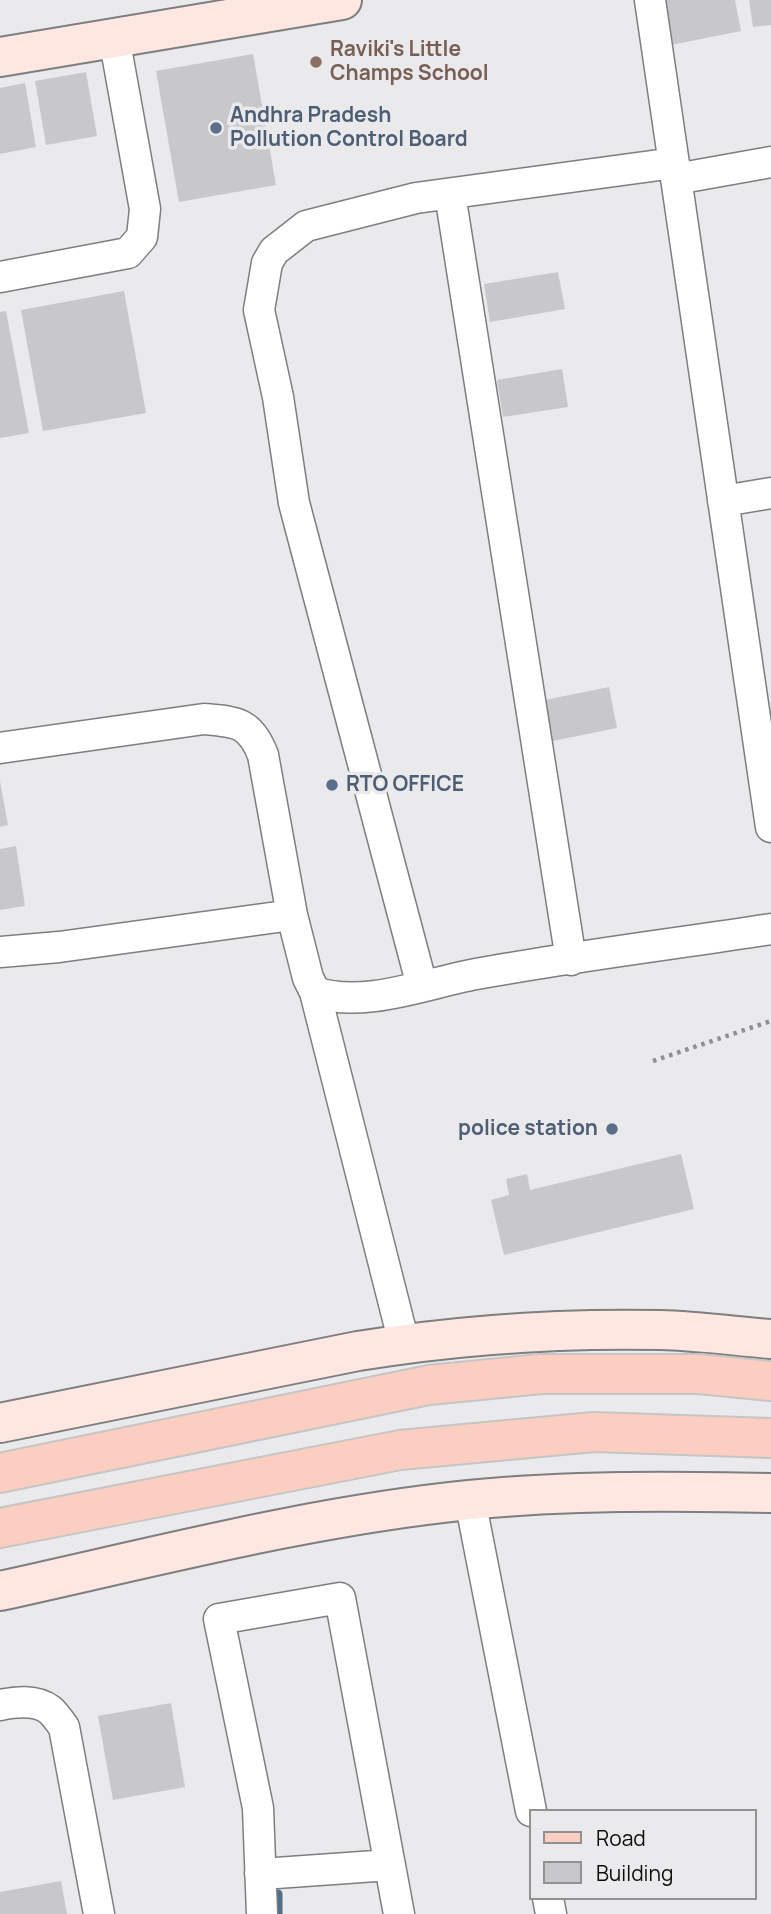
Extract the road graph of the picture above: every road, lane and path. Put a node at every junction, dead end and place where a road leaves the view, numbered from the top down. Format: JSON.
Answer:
{"nodes":[{"id":1,"x":342,"y":0,"type":"edge"},
{"id":2,"x":650,"y":0,"type":"edge"},
{"id":3,"x":195,"y":12,"type":"edge"},
{"id":4,"x":114,"y":37,"type":"junction"},
{"id":5,"x":0,"y":57,"type":"edge"},
{"id":6,"x":771,"y":162,"type":"edge"},
{"id":7,"x":675,"y":171,"type":"junction"},
{"id":8,"x":450,"y":194,"type":"junction"},
{"id":9,"x":0,"y":277,"type":"edge"},
{"id":10,"x":771,"y":493,"type":"edge"},
{"id":11,"x":723,"y":501,"type":"junction"},
{"id":12,"x":0,"y":748,"type":"edge"},
{"id":13,"x":771,"y":827,"type":"edge"},
{"id":14,"x":292,"y":915,"type":"junction"},
{"id":15,"x":771,"y":929,"type":"edge"},
{"id":16,"x":0,"y":952,"type":"edge"},
{"id":17,"x":570,"y":960,"type":"junction"},
{"id":18,"x":422,"y":986,"type":"junction"},
{"id":19,"x":315,"y":992,"type":"junction"},
{"id":20,"x":771,"y":1021,"type":"edge"},
{"id":21,"x":653,"y":1061,"type":"dead end"},
{"id":22,"x":771,"y":1339,"type":"edge"},
{"id":23,"x":404,"y":1343,"type":"junction"},
{"id":24,"x":771,"y":1381,"type":"edge"},
{"id":25,"x":0,"y":1423,"type":"edge"},
{"id":26,"x":771,"y":1438,"type":"edge"},
{"id":27,"x":0,"y":1473,"type":"edge"},
{"id":28,"x":771,"y":1493,"type":"edge"},
{"id":29,"x":470,"y":1500,"type":"junction"},
{"id":30,"x":0,"y":1528,"type":"edge"},
{"id":31,"x":0,"y":1591,"type":"edge"},
{"id":32,"x":0,"y":1705,"type":"edge"},
{"id":33,"x":531,"y":1809,"type":"edge"},
{"id":34,"x":390,"y":1865,"type":"junction"},
{"id":35,"x":260,"y":1873,"type":"junction"},
{"id":36,"x":99,"y":1914,"type":"edge"},
{"id":37,"x":262,"y":1914,"type":"edge"},
{"id":38,"x":399,"y":1914,"type":"edge"}],
"edges":[{"from":1,"to":3,"type":"street"},
{"from":2,"to":7,"type":"street"},
{"from":3,"to":4,"type":"street"},
{"from":4,"to":5,"type":"street"},
{"from":4,"to":9,"type":"street"},
{"from":6,"to":7,"type":"street"},
{"from":7,"to":8,"type":"street"},
{"from":7,"to":11,"type":"street"},
{"from":8,"to":17,"type":"street"},
{"from":8,"to":18,"type":"street"},
{"from":10,"to":11,"type":"street"},
{"from":11,"to":13,"type":"street"},
{"from":12,"to":14,"type":"street"},
{"from":14,"to":16,"type":"street"},
{"from":14,"to":19,"type":"street"},
{"from":15,"to":17,"type":"street"},
{"from":17,"to":18,"type":"street"},
{"from":18,"to":19,"type":"street"},
{"from":19,"to":23,"type":"street"},
{"from":20,"to":21,"type":"path"},
{"from":22,"to":23,"type":"street"},
{"from":23,"to":25,"type":"street"},
{"from":24,"to":27,"type":"main road"},
{"from":26,"to":30,"type":"main road"},
{"from":28,"to":29,"type":"street"},
{"from":29,"to":31,"type":"street"},
{"from":29,"to":33,"type":"street"},
{"from":32,"to":36,"type":"street"},
{"from":34,"to":35,"type":"street"},
{"from":34,"to":35,"type":"street"},
{"from":34,"to":38,"type":"street"},
{"from":35,"to":37,"type":"street"}]}
